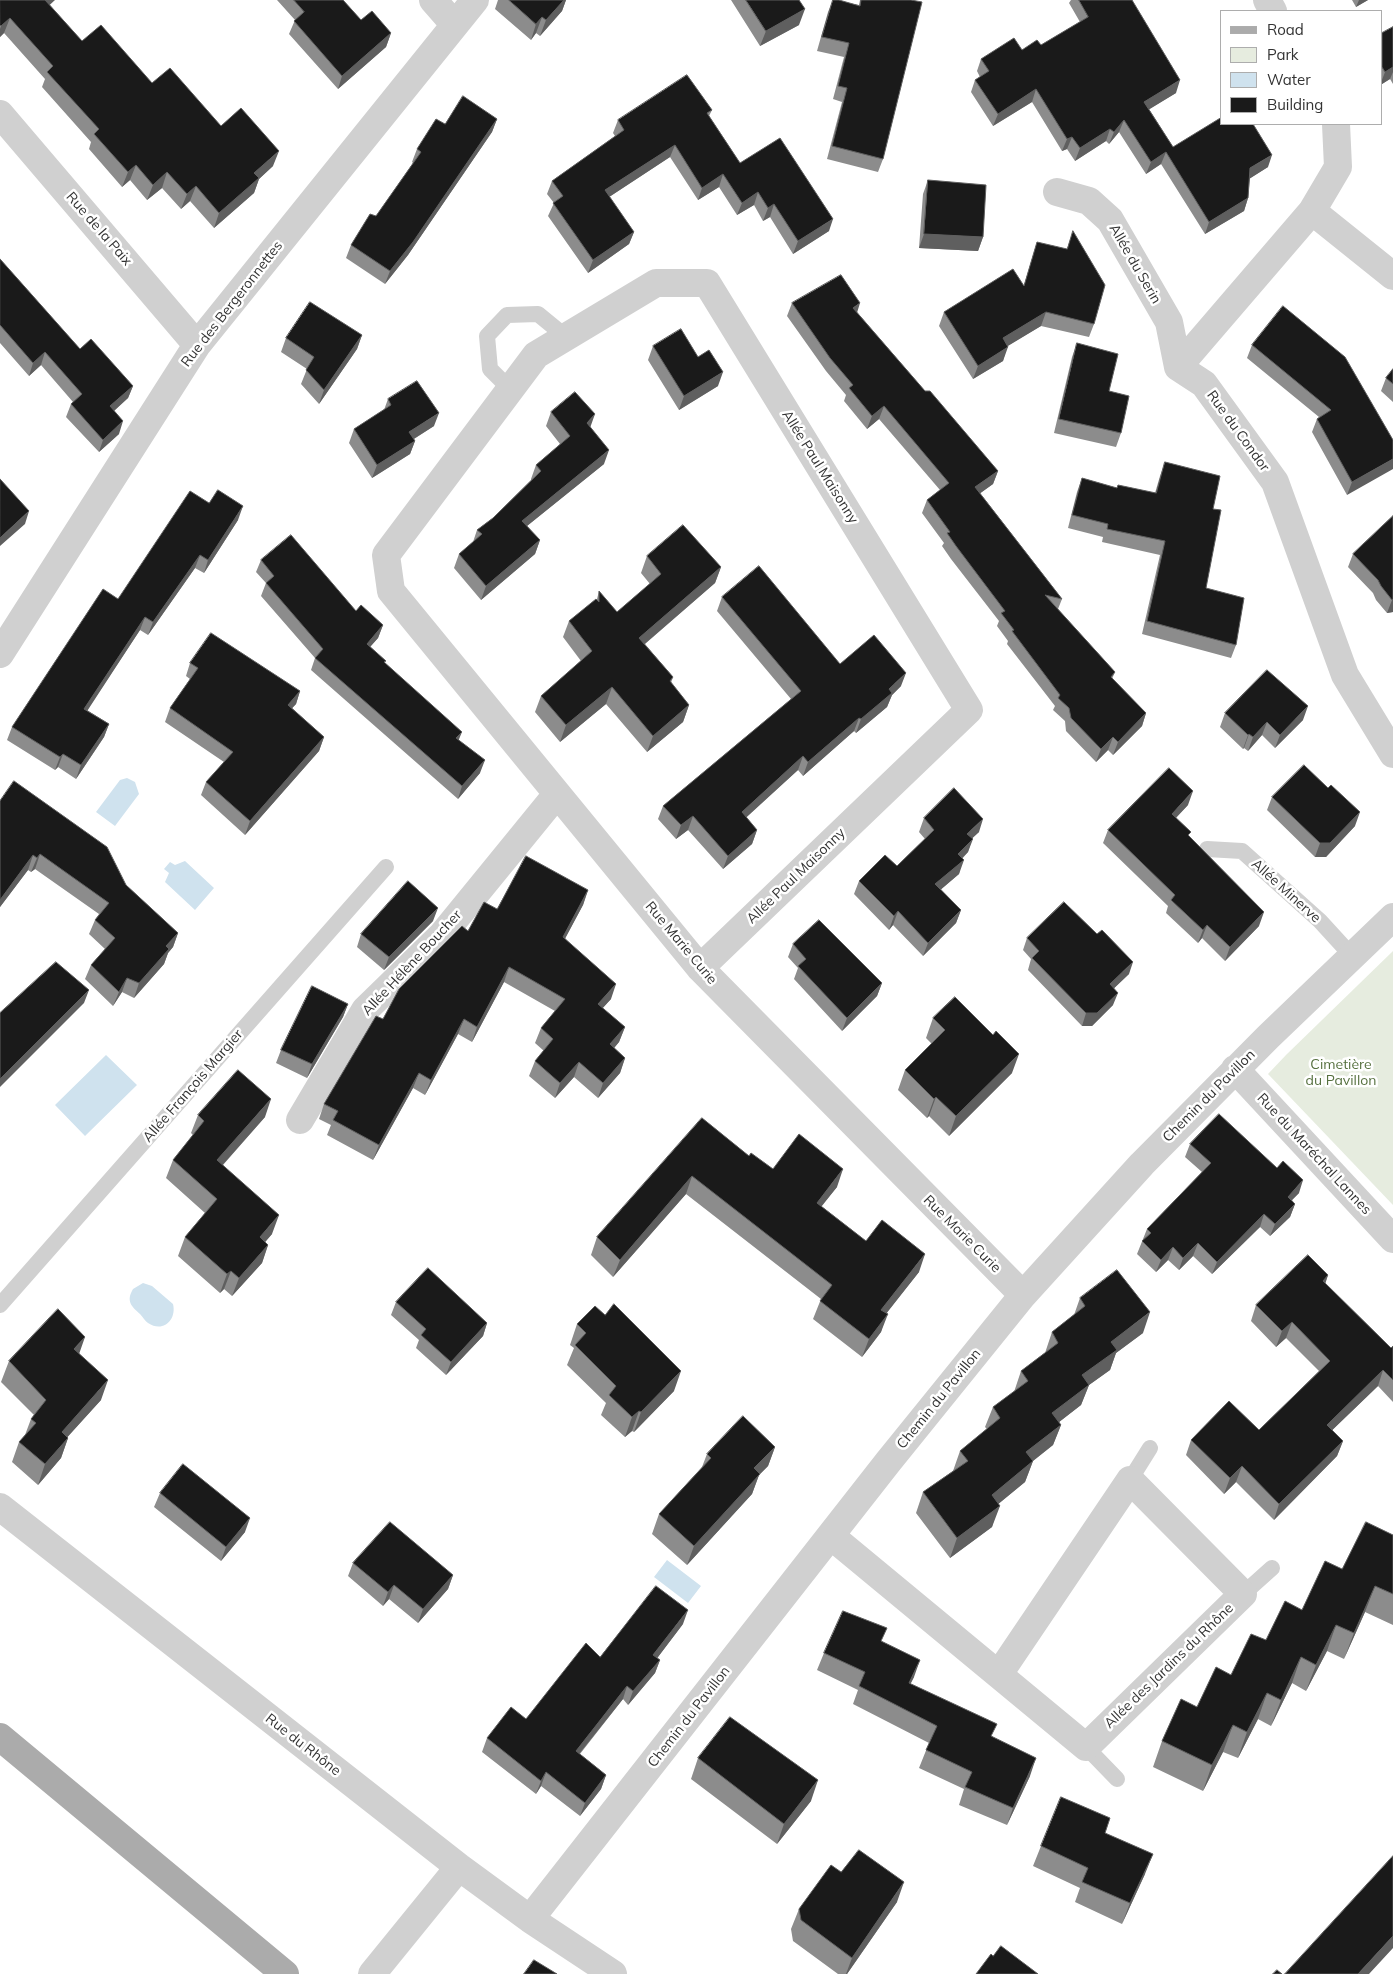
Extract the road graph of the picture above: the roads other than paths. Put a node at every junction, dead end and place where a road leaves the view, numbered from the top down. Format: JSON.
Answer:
{"nodes":[{"id":1,"x":433,"y":0,"type":"edge"},
{"id":2,"x":475,"y":0,"type":"edge"},
{"id":3,"x":454,"y":24,"type":"junction"},
{"id":4,"x":0,"y":114,"type":"edge"},
{"id":5,"x":1336,"y":125,"type":"edge"},
{"id":6,"x":1057,"y":192,"type":"dead end"},
{"id":7,"x":1312,"y":211,"type":"junction"},
{"id":8,"x":1393,"y":276,"type":"edge"},
{"id":9,"x":566,"y":337,"type":"junction"},
{"id":10,"x":197,"y":344,"type":"junction"},
{"id":11,"x":1178,"y":367,"type":"junction"},
{"id":12,"x":510,"y":389,"type":"junction"},
{"id":13,"x":386,"y":555,"type":"joint"},
{"id":14,"x":0,"y":654,"type":"edge"},
{"id":15,"x":1393,"y":754,"type":"edge"},
{"id":16,"x":557,"y":794,"type":"junction"},
{"id":17,"x":1207,"y":849,"type":"dead end"},
{"id":18,"x":386,"y":866,"type":"dead end"},
{"id":19,"x":1393,"y":917,"type":"edge"},
{"id":20,"x":1352,"y":956,"type":"junction"},
{"id":21,"x":700,"y":968,"type":"junction"},
{"id":22,"x":1235,"y":1069,"type":"junction"},
{"id":23,"x":300,"y":1120,"type":"dead end"},
{"id":24,"x":1393,"y":1239,"type":"edge"},
{"id":25,"x":1023,"y":1295,"type":"junction"},
{"id":26,"x":0,"y":1305,"type":"edge"},
{"id":27,"x":1150,"y":1448,"type":"dead end"},
{"id":28,"x":1130,"y":1480,"type":"junction"},
{"id":29,"x":0,"y":1507,"type":"edge"},
{"id":30,"x":831,"y":1536,"type":"junction"},
{"id":31,"x":1272,"y":1568,"type":"dead end"},
{"id":32,"x":1243,"y":1594,"type":"junction"},
{"id":33,"x":999,"y":1674,"type":"junction"},
{"id":34,"x":0,"y":1737,"type":"edge"},
{"id":35,"x":1086,"y":1747,"type":"junction"},
{"id":36,"x":1117,"y":1779,"type":"dead end"},
{"id":37,"x":459,"y":1867,"type":"junction"},
{"id":38,"x":530,"y":1919,"type":"junction"},
{"id":39,"x":285,"y":1974,"type":"edge"},
{"id":40,"x":372,"y":1974,"type":"edge"},
{"id":41,"x":613,"y":1974,"type":"edge"}],
"edges":[{"from":1,"to":3,"type":"street"},
{"from":2,"to":3,"type":"street","name":"Rue des Bergeronnettes"},
{"from":3,"to":10,"type":"street","name":"Rue des Bergeronnettes"},
{"from":4,"to":10,"type":"street","name":"Rue de la Paix"},
{"from":5,"to":7,"type":"street"},
{"from":6,"to":11,"type":"street","name":"Allée du Serin"},
{"from":7,"to":8,"type":"street"},
{"from":7,"to":11,"type":"street"},
{"from":9,"to":12,"type":"street","name":"Allée Paul Maisonny"},
{"from":9,"to":12,"type":"lane"},
{"from":9,"to":21,"type":"street","name":"Allée Paul Maisonny"},
{"from":10,"to":14,"type":"street","name":"Rue des Bergeronnettes"},
{"from":11,"to":15,"type":"street","name":"Rue du Condor"},
{"from":12,"to":13,"type":"street","name":"Allée Paul Maisonny"},
{"from":13,"to":16,"type":"street","name":"Rue Marie Curie"},
{"from":16,"to":21,"type":"street","name":"Rue Marie Curie"},
{"from":16,"to":23,"type":"street","name":"Allée Hélène Boucher"},
{"from":17,"to":20,"type":"lane","name":"Allée Minerve"},
{"from":18,"to":26,"type":"lane","name":"Allée François Margier"},
{"from":19,"to":20,"type":"street","name":"Chemin du Pavillon"},
{"from":20,"to":22,"type":"street","name":"Chemin du Pavillon"},
{"from":21,"to":25,"type":"street","name":"Rue Marie Curie"},
{"from":22,"to":24,"type":"street","name":"Rue du Maréchal Lannes"},
{"from":22,"to":25,"type":"street","name":"Chemin du Pavillon"},
{"from":25,"to":30,"type":"street","name":"Chemin du Pavillon"},
{"from":27,"to":28,"type":"lane"},
{"from":28,"to":32,"type":"street","name":"Allée des Jardins du Rhône"},
{"from":28,"to":33,"type":"street"},
{"from":29,"to":37,"type":"street","name":"Rue du Rhône"},
{"from":30,"to":33,"type":"street"},
{"from":30,"to":38,"type":"street","name":"Chemin du Pavillon"},
{"from":31,"to":32,"type":"lane"},
{"from":32,"to":35,"type":"street","name":"Allée des Jardins du Rhône"},
{"from":33,"to":35,"type":"street"},
{"from":34,"to":39,"type":"main road"},
{"from":35,"to":36,"type":"lane"},
{"from":37,"to":38,"type":"street","name":"Rue du Rhône"},
{"from":37,"to":40,"type":"street"},
{"from":38,"to":41,"type":"street","name":"Rue du Rhône"}]}
